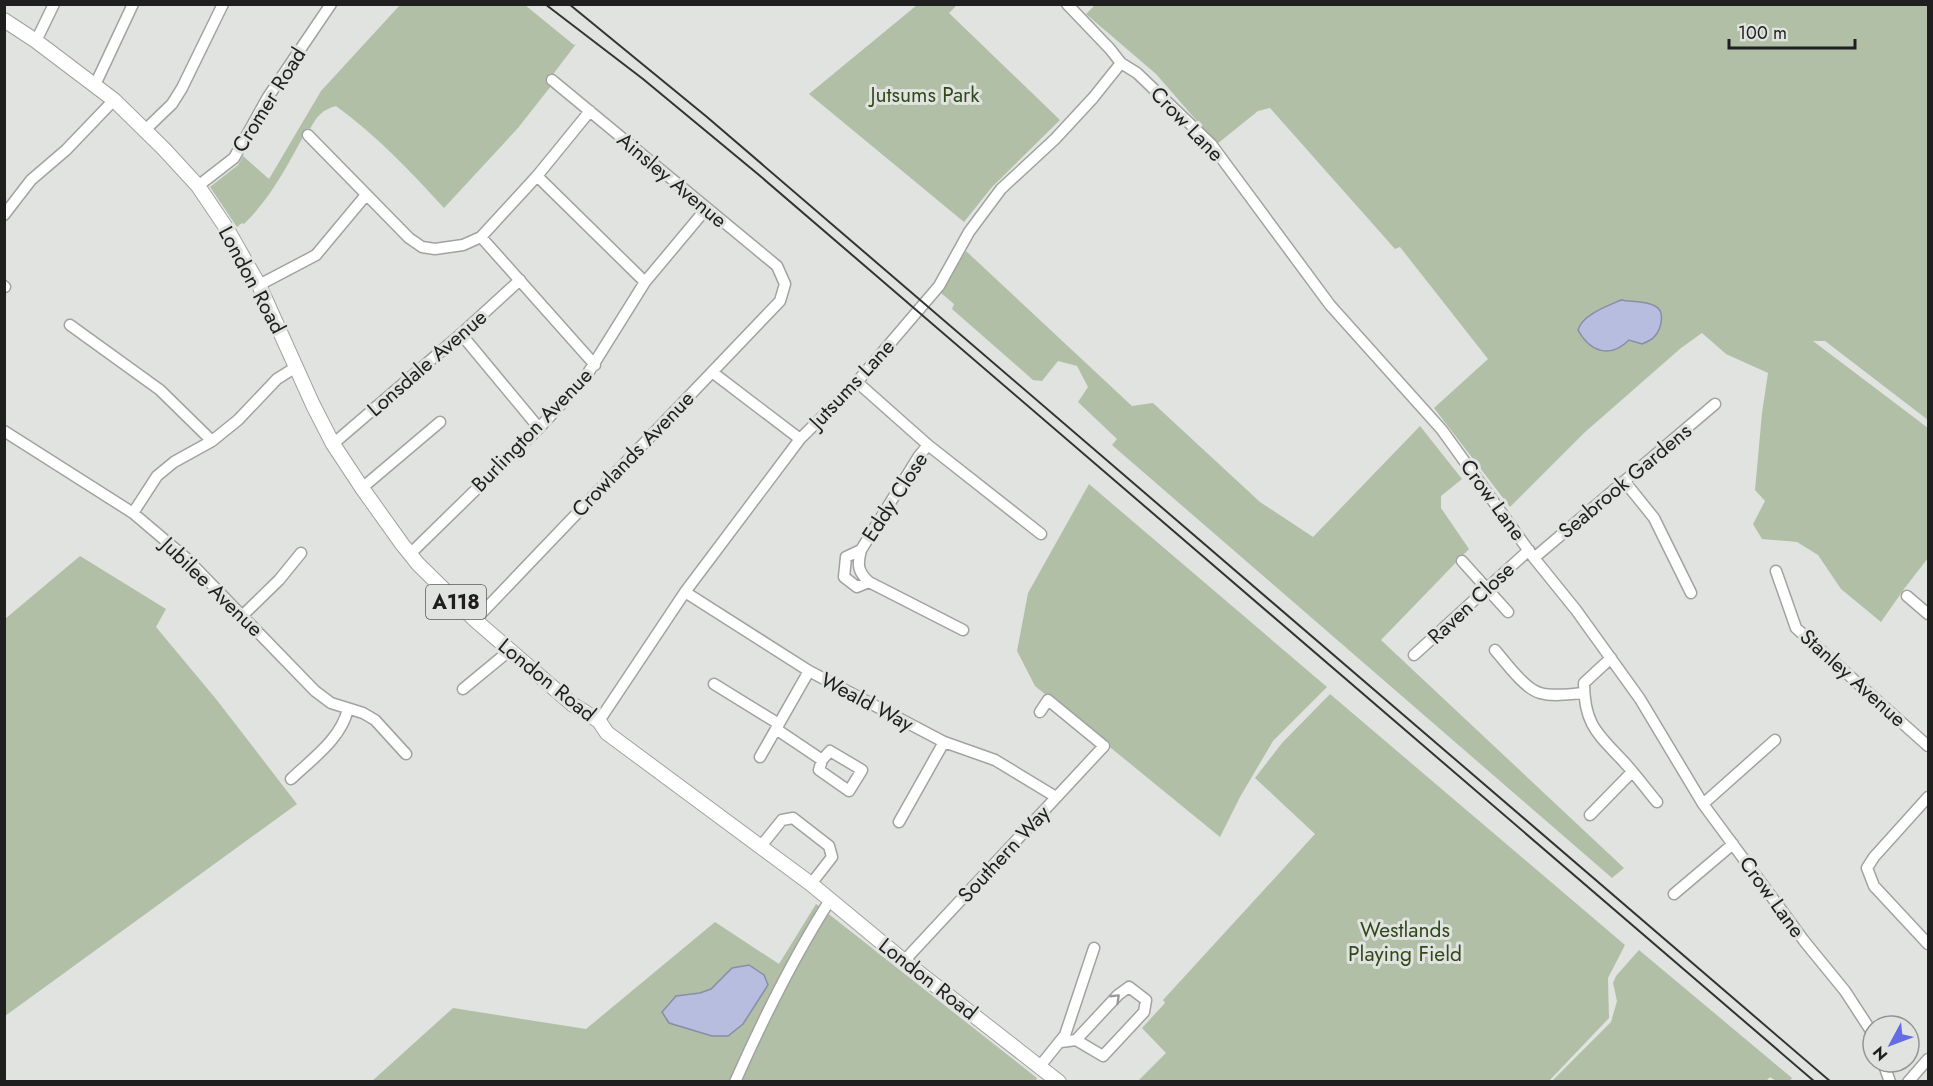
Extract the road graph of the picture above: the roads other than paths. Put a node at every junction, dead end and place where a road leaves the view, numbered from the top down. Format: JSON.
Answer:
{"nodes":[{"id":1,"x":54,"y":4,"type":"edge"},
{"id":2,"x":134,"y":4,"type":"edge"},
{"id":3,"x":223,"y":4,"type":"edge"},
{"id":4,"x":331,"y":4,"type":"edge"},
{"id":5,"x":1067,"y":4,"type":"edge"},
{"id":6,"x":4,"y":20,"type":"edge"},
{"id":7,"x":36,"y":41,"type":"junction"},
{"id":8,"x":1121,"y":63,"type":"junction"},
{"id":9,"x":552,"y":80,"type":"dead end"},
{"id":10,"x":95,"y":85,"type":"junction"},
{"id":11,"x":114,"y":100,"type":"junction"},
{"id":12,"x":590,"y":111,"type":"junction"},
{"id":13,"x":145,"y":130,"type":"junction"},
{"id":14,"x":308,"y":135,"type":"dead end"},
{"id":15,"x":537,"y":176,"type":"junction"},
{"id":16,"x":198,"y":186,"type":"junction"},
{"id":17,"x":366,"y":195,"type":"junction"},
{"id":18,"x":706,"y":209,"type":"junction"},
{"id":19,"x":4,"y":215,"type":"edge"},
{"id":20,"x":481,"y":237,"type":"junction"},
{"id":21,"x":520,"y":280,"type":"junction"},
{"id":22,"x":645,"y":282,"type":"junction"},
{"id":23,"x":785,"y":284,"type":"joint"},
{"id":24,"x":259,"y":285,"type":"junction"},
{"id":25,"x":70,"y":325,"type":"dead end"},
{"id":26,"x":461,"y":334,"type":"junction"},
{"id":27,"x":595,"y":365,"type":"junction"},
{"id":28,"x":296,"y":367,"type":"junction"},
{"id":29,"x":712,"y":372,"type":"junction"},
{"id":30,"x":857,"y":382,"type":"junction"},
{"id":31,"x":1715,"y":404,"type":"dead end"},
{"id":32,"x":440,"y":422,"type":"dead end"},
{"id":33,"x":539,"y":428,"type":"junction"},
{"id":34,"x":4,"y":431,"type":"edge"},
{"id":35,"x":800,"y":439,"type":"junction"},
{"id":36,"x":212,"y":441,"type":"junction"},
{"id":37,"x":333,"y":444,"type":"junction"},
{"id":38,"x":928,"y":445,"type":"junction"},
{"id":39,"x":1625,"y":482,"type":"junction"},
{"id":40,"x":362,"y":488,"type":"junction"},
{"id":41,"x":133,"y":513,"type":"junction"},
{"id":42,"x":1041,"y":534,"type":"dead end"},
{"id":43,"x":861,"y":550,"type":"junction"},
{"id":44,"x":301,"y":553,"type":"dead end"},
{"id":45,"x":410,"y":554,"type":"junction"},
{"id":46,"x":1531,"y":554,"type":"junction"},
{"id":47,"x":1462,"y":561,"type":"dead end"},
{"id":48,"x":1776,"y":571,"type":"dead end"},
{"id":49,"x":869,"y":582,"type":"junction"},
{"id":50,"x":1486,"y":589,"type":"junction"},
{"id":51,"x":685,"y":592,"type":"junction"},
{"id":52,"x":1691,"y":593,"type":"dead end"},
{"id":53,"x":1907,"y":596,"type":"dead end"},
{"id":54,"x":1508,"y":612,"type":"dead end"},
{"id":55,"x":1929,"y":614,"type":"edge"},
{"id":56,"x":242,"y":616,"type":"junction"},
{"id":57,"x":475,"y":620,"type":"junction"},
{"id":58,"x":963,"y":630,"type":"dead end"},
{"id":59,"x":1495,"y":650,"type":"dead end"},
{"id":60,"x":509,"y":651,"type":"junction"},
{"id":61,"x":1414,"y":655,"type":"dead end"},
{"id":62,"x":1611,"y":658,"type":"junction"},
{"id":63,"x":809,"y":671,"type":"junction"},
{"id":64,"x":714,"y":684,"type":"dead end"},
{"id":65,"x":463,"y":689,"type":"dead end"},
{"id":66,"x":1584,"y":693,"type":"junction"},
{"id":67,"x":348,"y":710,"type":"junction"},
{"id":68,"x":1040,"y":712,"type":"dead end"},
{"id":69,"x":600,"y":720,"type":"junction"},
{"id":70,"x":777,"y":727,"type":"junction"},
{"id":71,"x":1775,"y":740,"type":"dead end"},
{"id":72,"x":944,"y":742,"type":"junction"},
{"id":73,"x":1929,"y":746,"type":"edge"},
{"id":74,"x":406,"y":754,"type":"dead end"},
{"id":75,"x":760,"y":757,"type":"dead end"},
{"id":76,"x":822,"y":760,"type":"dead end"},
{"id":77,"x":1632,"y":772,"type":"junction"},
{"id":78,"x":291,"y":779,"type":"dead end"},
{"id":79,"x":1056,"y":797,"type":"junction"},
{"id":80,"x":1929,"y":797,"type":"edge"},
{"id":81,"x":1657,"y":802,"type":"dead end"},
{"id":82,"x":1703,"y":804,"type":"junction"},
{"id":83,"x":1590,"y":815,"type":"dead end"},
{"id":84,"x":899,"y":822,"type":"dead end"},
{"id":85,"x":1733,"y":844,"type":"junction"},
{"id":86,"x":761,"y":846,"type":"junction"},
{"id":87,"x":811,"y":884,"type":"junction"},
{"id":88,"x":1674,"y":894,"type":"dead end"},
{"id":89,"x":830,"y":900,"type":"junction"},
{"id":90,"x":1927,"y":939,"type":"edge"},
{"id":91,"x":1094,"y":948,"type":"dead end"},
{"id":92,"x":904,"y":961,"type":"junction"},
{"id":93,"x":1861,"y":1015,"type":"edge"},
{"id":94,"x":1076,"y":1040,"type":"junction"},
{"id":95,"x":1061,"y":1042,"type":"junction"},
{"id":96,"x":1929,"y":1059,"type":"edge"},
{"id":97,"x":1040,"y":1066,"type":"junction"},
{"id":98,"x":735,"y":1082,"type":"edge"},
{"id":99,"x":1059,"y":1082,"type":"edge"},
{"id":100,"x":1908,"y":1082,"type":"edge"}],
"edges":[{"from":1,"to":7,"type":"street"},
{"from":2,"to":10,"type":"street"},
{"from":3,"to":13,"type":"street"},
{"from":4,"to":16,"type":"street","name":"Cromer Road"},
{"from":5,"to":8,"type":"street","name":"Crow Lane"},
{"from":6,"to":7,"type":"main road","name":"London Road","number":"A118"},
{"from":7,"to":10,"type":"main road","name":"London Road","number":"A118"},
{"from":8,"to":30,"type":"street","name":"Jutsums Lane"},
{"from":8,"to":46,"type":"street","name":"Crow Lane"},
{"from":9,"to":12,"type":"street","name":"Ainsley Avenue"},
{"from":10,"to":11,"type":"main road","name":"London Road","number":"A118"},
{"from":11,"to":13,"type":"main road","name":"London Road","number":"A118"},
{"from":11,"to":19,"type":"street"},
{"from":12,"to":15,"type":"street"},
{"from":12,"to":18,"type":"street","name":"Ainsley Avenue"},
{"from":13,"to":16,"type":"main road","name":"London Road","number":"A118"},
{"from":14,"to":17,"type":"street"},
{"from":15,"to":20,"type":"street"},
{"from":15,"to":22,"type":"street"},
{"from":16,"to":24,"type":"main road","name":"London Road","number":"A118"},
{"from":17,"to":20,"type":"street"},
{"from":17,"to":24,"type":"street"},
{"from":18,"to":22,"type":"street","name":"Burlington Avenue"},
{"from":18,"to":23,"type":"street","name":"Ainsley Avenue"},
{"from":20,"to":21,"type":"street"},
{"from":21,"to":26,"type":"street","name":"Lonsdale Avenue"},
{"from":21,"to":27,"type":"street"},
{"from":22,"to":27,"type":"street","name":"Burlington Avenue"},
{"from":23,"to":29,"type":"street","name":"Crowlands Avenue"},
{"from":24,"to":28,"type":"main road","name":"London Road","number":"A118"},
{"from":25,"to":36,"type":"street"},
{"from":26,"to":33,"type":"street"},
{"from":26,"to":37,"type":"street","name":"Lonsdale Avenue"},
{"from":27,"to":33,"type":"street","name":"Burlington Avenue"},
{"from":28,"to":36,"type":"street"},
{"from":28,"to":37,"type":"main road","name":"London Road","number":"A118"},
{"from":29,"to":35,"type":"street"},
{"from":29,"to":57,"type":"street","name":"Crowlands Avenue"},
{"from":30,"to":35,"type":"street","name":"Jutsums Lane"},
{"from":30,"to":38,"type":"street"},
{"from":31,"to":39,"type":"street","name":"Seabrook Gardens"},
{"from":32,"to":40,"type":"street"},
{"from":33,"to":45,"type":"street","name":"Burlington Avenue"},
{"from":34,"to":41,"type":"street","name":"Jubilee Avenue"},
{"from":35,"to":51,"type":"street","name":"Jutsums Lane"},
{"from":36,"to":41,"type":"street"},
{"from":37,"to":40,"type":"main road","name":"London Road","number":"A118"},
{"from":38,"to":42,"type":"street"},
{"from":38,"to":43,"type":"street","name":"Eddy Close"},
{"from":39,"to":46,"type":"street","name":"Seabrook Gardens"},
{"from":39,"to":52,"type":"street"},
{"from":40,"to":45,"type":"main road","name":"London Road","number":"A118"},
{"from":41,"to":56,"type":"street","name":"Jubilee Avenue"},
{"from":43,"to":49,"type":"street","name":"Eddy Close"},
{"from":43,"to":49,"type":"street"},
{"from":44,"to":56,"type":"street"},
{"from":45,"to":57,"type":"main road","name":"London Road","number":"A118"},
{"from":46,"to":50,"type":"street","name":"Raven Close"},
{"from":46,"to":62,"type":"street","name":"Crow Lane"},
{"from":47,"to":50,"type":"street"},
{"from":48,"to":73,"type":"street","name":"Stanley Avenue"},
{"from":49,"to":58,"type":"street"},
{"from":50,"to":54,"type":"street"},
{"from":50,"to":61,"type":"street","name":"Raven Close"},
{"from":51,"to":63,"type":"street","name":"Weald Way"},
{"from":51,"to":69,"type":"street","name":"Jutsums Lane"},
{"from":53,"to":55,"type":"street"},
{"from":56,"to":67,"type":"street","name":"Jubilee Avenue"},
{"from":57,"to":60,"type":"main road","name":"London Road","number":"A118"},
{"from":59,"to":66,"type":"street"},
{"from":60,"to":65,"type":"street"},
{"from":60,"to":69,"type":"main road","name":"London Road","number":"A118"},
{"from":62,"to":66,"type":"street"},
{"from":62,"to":82,"type":"street","name":"Crow Lane"},
{"from":63,"to":70,"type":"street"},
{"from":63,"to":72,"type":"street","name":"Weald Way"},
{"from":64,"to":70,"type":"street"},
{"from":66,"to":77,"type":"street"},
{"from":67,"to":74,"type":"street","name":"Jubilee Avenue"},
{"from":67,"to":78,"type":"street"},
{"from":68,"to":79,"type":"street","name":"Southern Way"},
{"from":69,"to":86,"type":"main road","name":"London Road","number":"A118"},
{"from":70,"to":75,"type":"street"},
{"from":70,"to":76,"type":"street"},
{"from":71,"to":82,"type":"street"},
{"from":72,"to":79,"type":"street","name":"Weald Way"},
{"from":72,"to":84,"type":"street"},
{"from":77,"to":81,"type":"street"},
{"from":77,"to":83,"type":"street"},
{"from":79,"to":92,"type":"street","name":"Southern Way"},
{"from":80,"to":90,"type":"street"},
{"from":82,"to":85,"type":"street","name":"Crow Lane"},
{"from":85,"to":88,"type":"street"},
{"from":85,"to":93,"type":"street","name":"Crow Lane"},
{"from":86,"to":87,"type":"main road","name":"London Road","number":"A118"},
{"from":86,"to":87,"type":"street"},
{"from":87,"to":89,"type":"main road","name":"London Road","number":"A118"},
{"from":89,"to":92,"type":"main road","name":"London Road","number":"A118"},
{"from":89,"to":98,"type":"street"},
{"from":91,"to":95,"type":"street"},
{"from":92,"to":97,"type":"main road","name":"London Road","number":"A118"},
{"from":94,"to":94,"type":"street","one_way":true},
{"from":94,"to":95,"type":"street"},
{"from":95,"to":97,"type":"street"},
{"from":96,"to":100,"type":"street"},
{"from":97,"to":99,"type":"main road","name":"London Road","number":"A118"}]}
